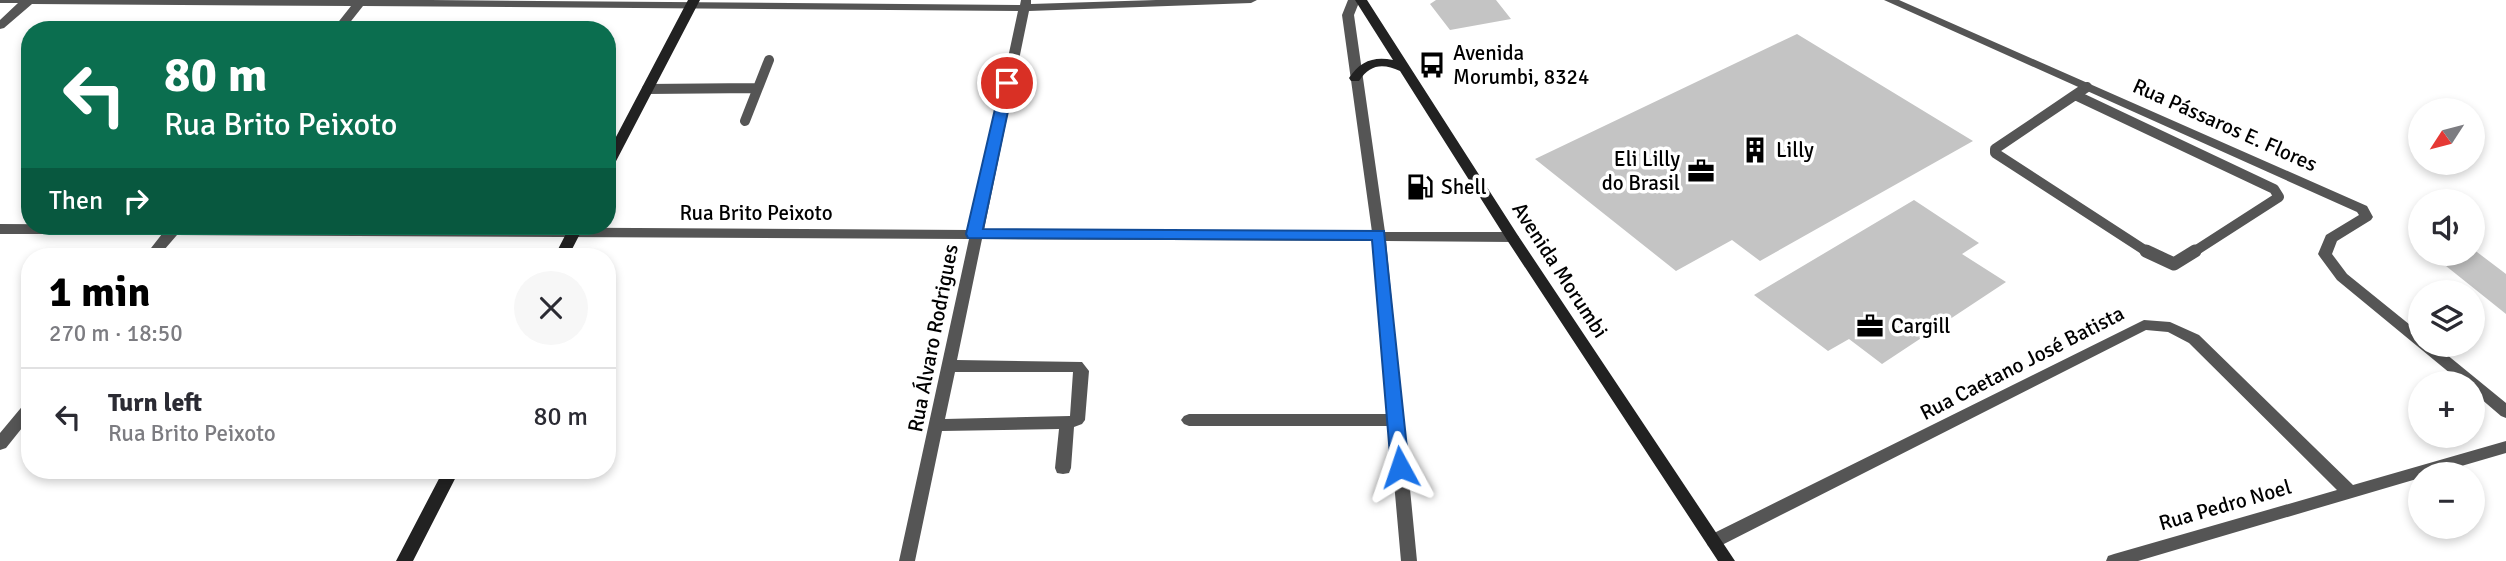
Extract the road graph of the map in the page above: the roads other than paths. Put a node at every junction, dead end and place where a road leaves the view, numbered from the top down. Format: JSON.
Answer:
{"nodes":[{"id":1,"x":0,"y":0,"type":"edge"},
{"id":2,"x":29,"y":0,"type":"edge"},
{"id":3,"x":1251,"y":0,"type":"edge"},
{"id":4,"x":1354,"y":0,"type":"edge"},
{"id":5,"x":1361,"y":0,"type":"edge"},
{"id":6,"x":1890,"y":0,"type":"edge"},
{"id":7,"x":361,"y":1,"type":"edge"},
{"id":8,"x":693,"y":2,"type":"edge"},
{"id":9,"x":1025,"y":4,"type":"edge"},
{"id":10,"x":345,"y":21,"type":"edge"},
{"id":11,"x":0,"y":26,"type":"edge"},
{"id":12,"x":769,"y":60,"type":"dead end"},
{"id":13,"x":1404,"y":68,"type":"junction"},
{"id":14,"x":1355,"y":78,"type":"junction"},
{"id":15,"x":2087,"y":87,"type":"junction"},
{"id":16,"x":757,"y":88,"type":"junction"},
{"id":17,"x":648,"y":89,"type":"junction"},
{"id":18,"x":2075,"y":95,"type":"junction"},
{"id":19,"x":745,"y":121,"type":"dead end"},
{"id":20,"x":616,"y":150,"type":"edge"},
{"id":21,"x":0,"y":229,"type":"edge"},
{"id":22,"x":21,"y":229,"type":"edge"},
{"id":23,"x":616,"y":230,"type":"edge"},
{"id":24,"x":974,"y":234,"type":"junction"},
{"id":25,"x":1379,"y":235,"type":"junction"},
{"id":26,"x":1513,"y":237,"type":"junction"},
{"id":27,"x":2408,"y":331,"type":"edge"},
{"id":28,"x":2439,"y":357,"type":"edge"},
{"id":29,"x":949,"y":366,"type":"junction"},
{"id":30,"x":2456,"y":371,"type":"edge"},
{"id":31,"x":2485,"y":395,"type":"edge"},
{"id":32,"x":2506,"y":412,"type":"edge"},
{"id":33,"x":21,"y":418,"type":"edge"},
{"id":34,"x":1189,"y":420,"type":"dead end"},
{"id":35,"x":1396,"y":420,"type":"junction"},
{"id":36,"x":1066,"y":423,"type":"junction"},
{"id":37,"x":938,"y":425,"type":"junction"},
{"id":38,"x":0,"y":444,"type":"edge"},
{"id":39,"x":2506,"y":447,"type":"edge"},
{"id":40,"x":1063,"y":468,"type":"dead end"},
{"id":41,"x":447,"y":479,"type":"edge"},
{"id":42,"x":2350,"y":492,"type":"junction"},
{"id":43,"x":1714,"y":541,"type":"junction"},
{"id":44,"x":404,"y":561,"type":"edge"},
{"id":45,"x":907,"y":561,"type":"edge"},
{"id":46,"x":1409,"y":561,"type":"edge"},
{"id":47,"x":1727,"y":561,"type":"edge"},
{"id":48,"x":2114,"y":561,"type":"edge"}],
"edges":[{"from":1,"to":2,"type":"street"},
{"from":2,"to":7,"type":"street"},
{"from":2,"to":11,"type":"street"},
{"from":3,"to":9,"type":"street"},
{"from":4,"to":14,"type":"street"},
{"from":5,"to":13,"type":"street","name":"Avenida Morumbi"},
{"from":6,"to":15,"type":"street","name":"Rua Pássaros E. Flores"},
{"from":7,"to":8,"type":"street"},
{"from":7,"to":10,"type":"street"},
{"from":8,"to":9,"type":"street"},
{"from":8,"to":17,"type":"street"},
{"from":9,"to":24,"type":"street","name":"Rua Álvaro Rodrigues"},
{"from":12,"to":16,"type":"lane"},
{"from":13,"to":14,"type":"street"},
{"from":13,"to":26,"type":"street","name":"Avenida Morumbi"},
{"from":14,"to":25,"type":"street"},
{"from":15,"to":18,"type":"lane"},
{"from":15,"to":27,"type":"street","name":"Rua Pássaros E. Flores"},
{"from":16,"to":17,"type":"lane"},
{"from":16,"to":19,"type":"lane"},
{"from":17,"to":20,"type":"street"},
{"from":18,"to":18,"type":"lane"},
{"from":21,"to":22,"type":"street","name":"Rua Brito Peixoto"},
{"from":23,"to":24,"type":"street","name":"Rua Brito Peixoto"},
{"from":24,"to":25,"type":"street","name":"Rua Brito Peixoto"},
{"from":24,"to":29,"type":"street","name":"Rua Álvaro Rodrigues"},
{"from":25,"to":26,"type":"street","name":"Rua Brito Peixoto"},
{"from":25,"to":35,"type":"street"},
{"from":26,"to":43,"type":"street","name":"Avenida Morumbi"},
{"from":28,"to":30,"type":"street"},
{"from":29,"to":36,"type":"street"},
{"from":29,"to":37,"type":"street","name":"Rua Álvaro Rodrigues"},
{"from":31,"to":32,"type":"street"},
{"from":33,"to":38,"type":"street"},
{"from":34,"to":35,"type":"street"},
{"from":35,"to":46,"type":"street"},
{"from":36,"to":37,"type":"street"},
{"from":36,"to":40,"type":"street"},
{"from":37,"to":45,"type":"street","name":"Rua Álvaro Rodrigues"},
{"from":39,"to":42,"type":"street"},
{"from":41,"to":44,"type":"street"},
{"from":42,"to":43,"type":"street","name":"Rua Caetano José Batista"},
{"from":42,"to":48,"type":"street","name":"Rua Pedro Noel"},
{"from":43,"to":47,"type":"street","name":"Avenida Morumbi"}]}
